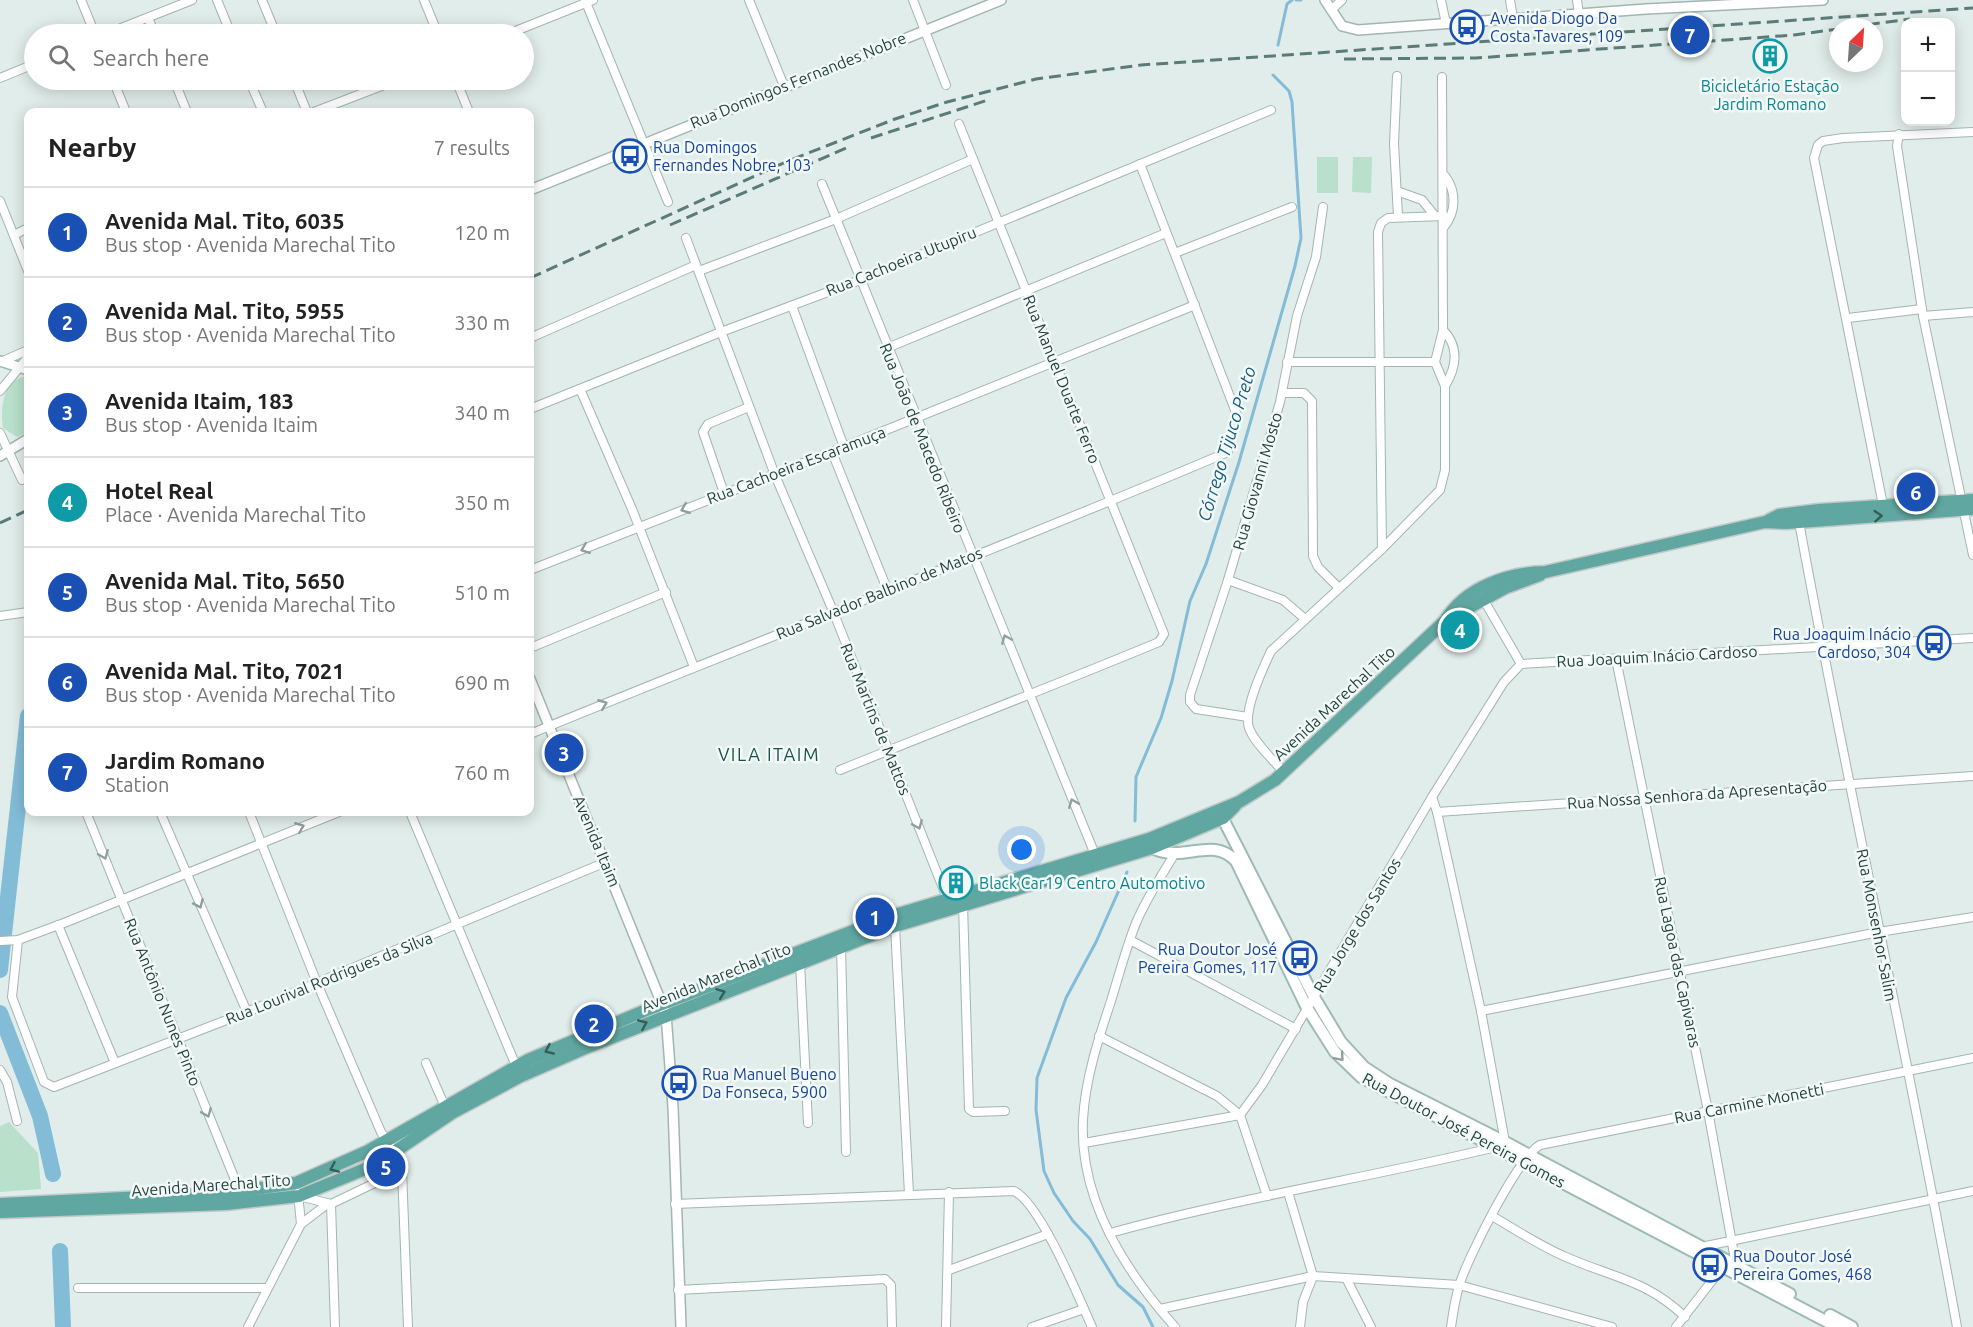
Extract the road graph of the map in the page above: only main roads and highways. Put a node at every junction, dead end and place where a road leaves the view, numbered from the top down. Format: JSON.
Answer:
{"nodes":[{"id":1,"x":1968,"y":505,"type":"edge"},
{"id":2,"x":1852,"y":513,"type":"junction"},
{"id":3,"x":1765,"y":522,"type":"junction"},
{"id":4,"x":1223,"y":819,"type":"junction"},
{"id":5,"x":1152,"y":848,"type":"junction"},
{"id":6,"x":1219,"y":850,"type":"junction"},
{"id":7,"x":664,"y":1009,"type":"junction"},
{"id":8,"x":1500,"y":1144,"type":"junction"},
{"id":9,"x":1525,"y":1158,"type":"junction"},
{"id":10,"x":0,"y":1204,"type":"edge"},
{"id":11,"x":0,"y":1212,"type":"edge"},
{"id":12,"x":1729,"y":1265,"type":"junction"},
{"id":13,"x":1837,"y":1327,"type":"edge"},
{"id":14,"x":1852,"y":1327,"type":"edge"}],
"edges":[{"from":2,"to":1,"type":"main road","name":"Avenida Marechal Tito","one_way":true},
{"from":1,"to":2,"type":"main road","name":"Avenida Marechal Tito"},
{"from":2,"to":3,"type":"main road","name":"Avenida Marechal Tito"},
{"from":2,"to":3,"type":"main road","name":"Avenida Marechal Tito"},
{"from":3,"to":4,"type":"main road","name":"Avenida Marechal Tito"},
{"from":4,"to":5,"type":"main road","name":"Avenida Marechal Tito"},
{"from":4,"to":6,"type":"main road"},
{"from":4,"to":7,"type":"main road","name":"Avenida Marechal Tito"},
{"from":4,"to":8,"type":"main road","name":"Rua Doutor José Pereira Gomes"},
{"from":5,"to":6,"type":"main road"},
{"from":7,"to":5,"type":"main road","name":"Avenida Marechal Tito","one_way":true},
{"from":6,"to":8,"type":"main road","name":"Rua Doutor José Pereira Gomes","one_way":true},
{"from":7,"to":10,"type":"main road","name":"Avenida Marechal Tito","one_way":true},
{"from":11,"to":7,"type":"main road","name":"Avenida Marechal Tito","one_way":true},
{"from":8,"to":9,"type":"main road","name":"Rua Doutor José Pereira Gomes"},
{"from":9,"to":12,"type":"main road","name":"Rua Doutor José Pereira Gomes"},
{"from":9,"to":12,"type":"main road","name":"Rua Doutor José Pereira Gomes"},
{"from":12,"to":13,"type":"main road","name":"Rua Doutor José Pereira Gomes"},
{"from":12,"to":14,"type":"main road","name":"Rua Doutor José Pereira Gomes"}]}
